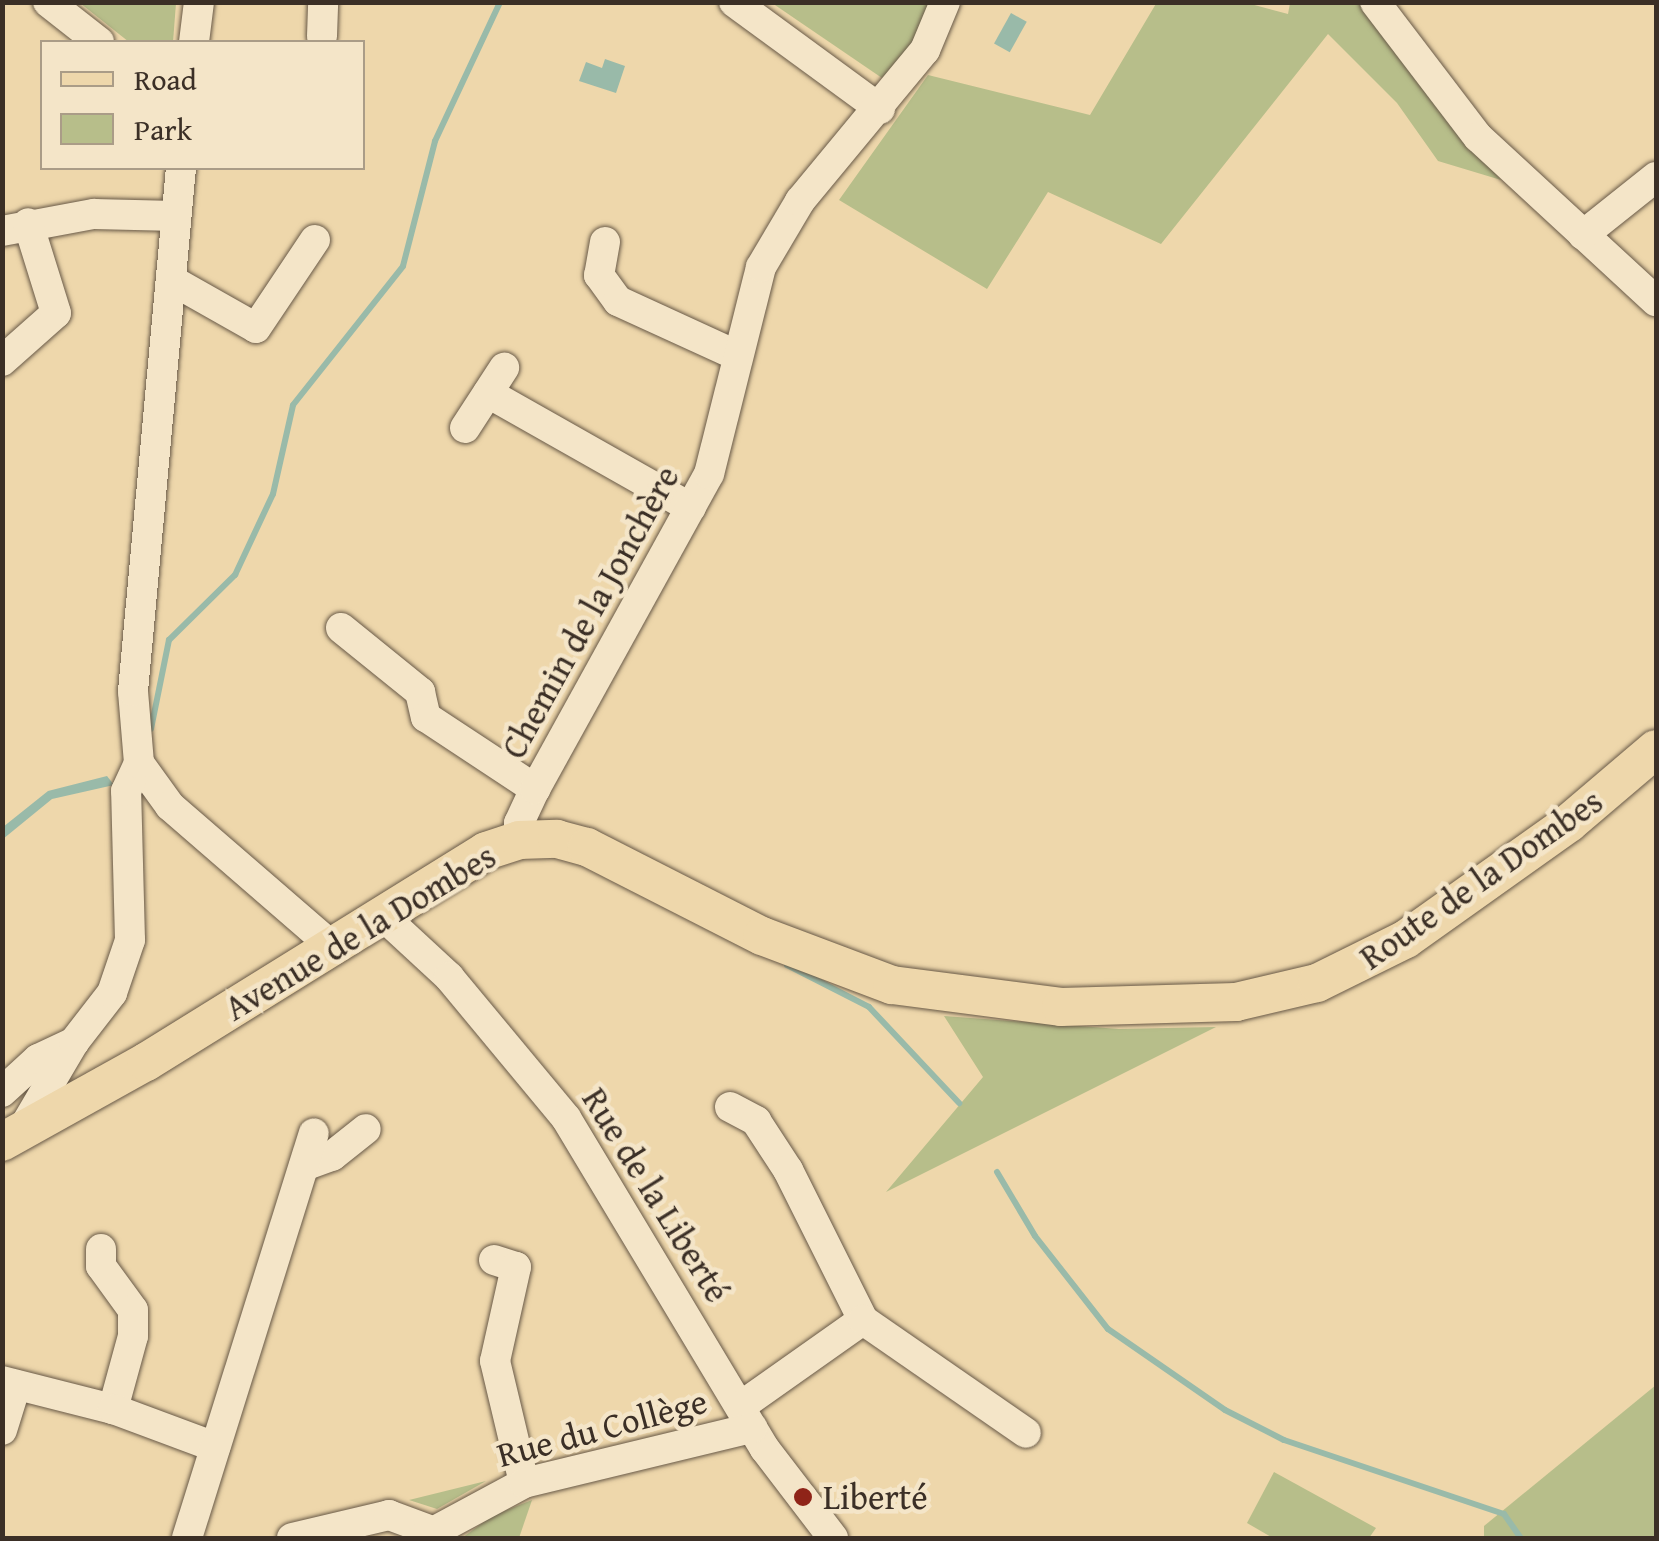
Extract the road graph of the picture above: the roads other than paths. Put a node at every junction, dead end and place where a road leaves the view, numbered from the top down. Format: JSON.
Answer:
{"nodes":[{"id":1,"x":48,"y":2,"type":"edge"},
{"id":2,"x":199,"y":2,"type":"edge"},
{"id":3,"x":323,"y":2,"type":"edge"},
{"id":4,"x":734,"y":2,"type":"edge"},
{"id":5,"x":945,"y":2,"type":"edge"},
{"id":6,"x":1375,"y":2,"type":"edge"},
{"id":7,"x":322,"y":36,"type":"dead end"},
{"id":8,"x":96,"y":40,"type":"edge"},
{"id":9,"x":194,"y":40,"type":"edge"},
{"id":10,"x":880,"y":109,"type":"junction"},
{"id":11,"x":181,"y":170,"type":"edge"},
{"id":12,"x":1656,"y":177,"type":"edge"},
{"id":13,"x":176,"y":216,"type":"junction"},
{"id":14,"x":15,"y":227,"type":"edge"},
{"id":15,"x":1583,"y":236,"type":"junction"},
{"id":16,"x":316,"y":240,"type":"dead end"},
{"id":17,"x":605,"y":242,"type":"dead end"},
{"id":18,"x":173,"y":281,"type":"junction"},
{"id":19,"x":1656,"y":301,"type":"edge"},
{"id":20,"x":736,"y":354,"type":"junction"},
{"id":21,"x":2,"y":361,"type":"edge"},
{"id":22,"x":465,"y":428,"type":"dead end"},
{"id":23,"x":691,"y":508,"type":"junction"},
{"id":24,"x":341,"y":628,"type":"dead end"},
{"id":25,"x":1656,"y":749,"type":"edge"},
{"id":26,"x":139,"y":763,"type":"junction"},
{"id":27,"x":535,"y":788,"type":"junction"},
{"id":28,"x":519,"y":840,"type":"junction"},
{"id":29,"x":383,"y":916,"type":"junction"},
{"id":30,"x":333,"y":947,"type":"junction"},
{"id":31,"x":821,"y":962,"type":"joint"},
{"id":32,"x":74,"y":1042,"type":"junction"},
{"id":33,"x":2,"y":1092,"type":"edge"},
{"id":34,"x":730,"y":1107,"type":"dead end"},
{"id":35,"x":366,"y":1129,"type":"dead end"},
{"id":36,"x":314,"y":1133,"type":"dead end"},
{"id":37,"x":12,"y":1137,"type":"edge"},
{"id":38,"x":304,"y":1166,"type":"junction"},
{"id":39,"x":102,"y":1249,"type":"dead end"},
{"id":40,"x":494,"y":1260,"type":"dead end"},
{"id":41,"x":863,"y":1320,"type":"junction"},
{"id":42,"x":526,"y":1343,"type":"dead end"},
{"id":43,"x":495,"y":1361,"type":"junction"},
{"id":44,"x":9,"y":1383,"type":"edge"},
{"id":45,"x":113,"y":1409,"type":"junction"},
{"id":46,"x":746,"y":1417,"type":"junction"},
{"id":47,"x":2,"y":1430,"type":"edge"},
{"id":48,"x":1026,"y":1433,"type":"dead end"},
{"id":49,"x":215,"y":1447,"type":"junction"},
{"id":50,"x":524,"y":1483,"type":"junction"},
{"id":51,"x":427,"y":1535,"type":"edge"},
{"id":52,"x":187,"y":1538,"type":"edge"},
{"id":53,"x":292,"y":1538,"type":"edge"},
{"id":54,"x":833,"y":1538,"type":"edge"}],
"edges":[{"from":1,"to":8,"type":"street"},
{"from":2,"to":9,"type":"street"},
{"from":3,"to":7,"type":"street"},
{"from":4,"to":10,"type":"street"},
{"from":5,"to":10,"type":"street","name":"Chemin de la Jonchère"},
{"from":6,"to":15,"type":"street"},
{"from":10,"to":20,"type":"street","name":"Chemin de la Jonchère"},
{"from":11,"to":13,"type":"street"},
{"from":12,"to":15,"type":"street"},
{"from":13,"to":14,"type":"street"},
{"from":13,"to":18,"type":"street"},
{"from":14,"to":21,"type":"street"},
{"from":15,"to":19,"type":"street"},
{"from":16,"to":18,"type":"street"},
{"from":17,"to":20,"type":"street"},
{"from":18,"to":26,"type":"street"},
{"from":20,"to":23,"type":"street","name":"Chemin de la Jonchère"},
{"from":22,"to":23,"type":"street"},
{"from":23,"to":27,"type":"street","name":"Chemin de la Jonchère"},
{"from":24,"to":27,"type":"street"},
{"from":25,"to":31,"type":"main road","name":"Route de la Dombes"},
{"from":26,"to":30,"type":"street"},
{"from":26,"to":32,"type":"street"},
{"from":27,"to":28,"type":"street","name":"Chemin de la Jonchère"},
{"from":28,"to":29,"type":"main road","name":"Avenue de la Dombes"},
{"from":28,"to":31,"type":"main road","name":"Avenue de la Dombes"},
{"from":29,"to":30,"type":"main road","name":"Avenue de la Dombes"},
{"from":29,"to":46,"type":"street","name":"Rue de la Liberté"},
{"from":30,"to":37,"type":"main road","name":"Avenue de la Dombes"},
{"from":32,"to":33,"type":"street"},
{"from":32,"to":37,"type":"street"},
{"from":34,"to":41,"type":"street"},
{"from":35,"to":38,"type":"street"},
{"from":36,"to":38,"type":"street"},
{"from":38,"to":49,"type":"street"},
{"from":39,"to":45,"type":"street"},
{"from":40,"to":43,"type":"street"},
{"from":41,"to":46,"type":"street"},
{"from":41,"to":48,"type":"street"},
{"from":42,"to":43,"type":"street"},
{"from":43,"to":50,"type":"street"},
{"from":44,"to":45,"type":"street"},
{"from":44,"to":47,"type":"street"},
{"from":45,"to":49,"type":"street"},
{"from":46,"to":50,"type":"street","name":"Rue du Collège"},
{"from":46,"to":54,"type":"street","name":"Rue de la Liberté"},
{"from":49,"to":52,"type":"street"},
{"from":50,"to":51,"type":"street","name":"Rue du Collège"},
{"from":51,"to":53,"type":"street"}]}
